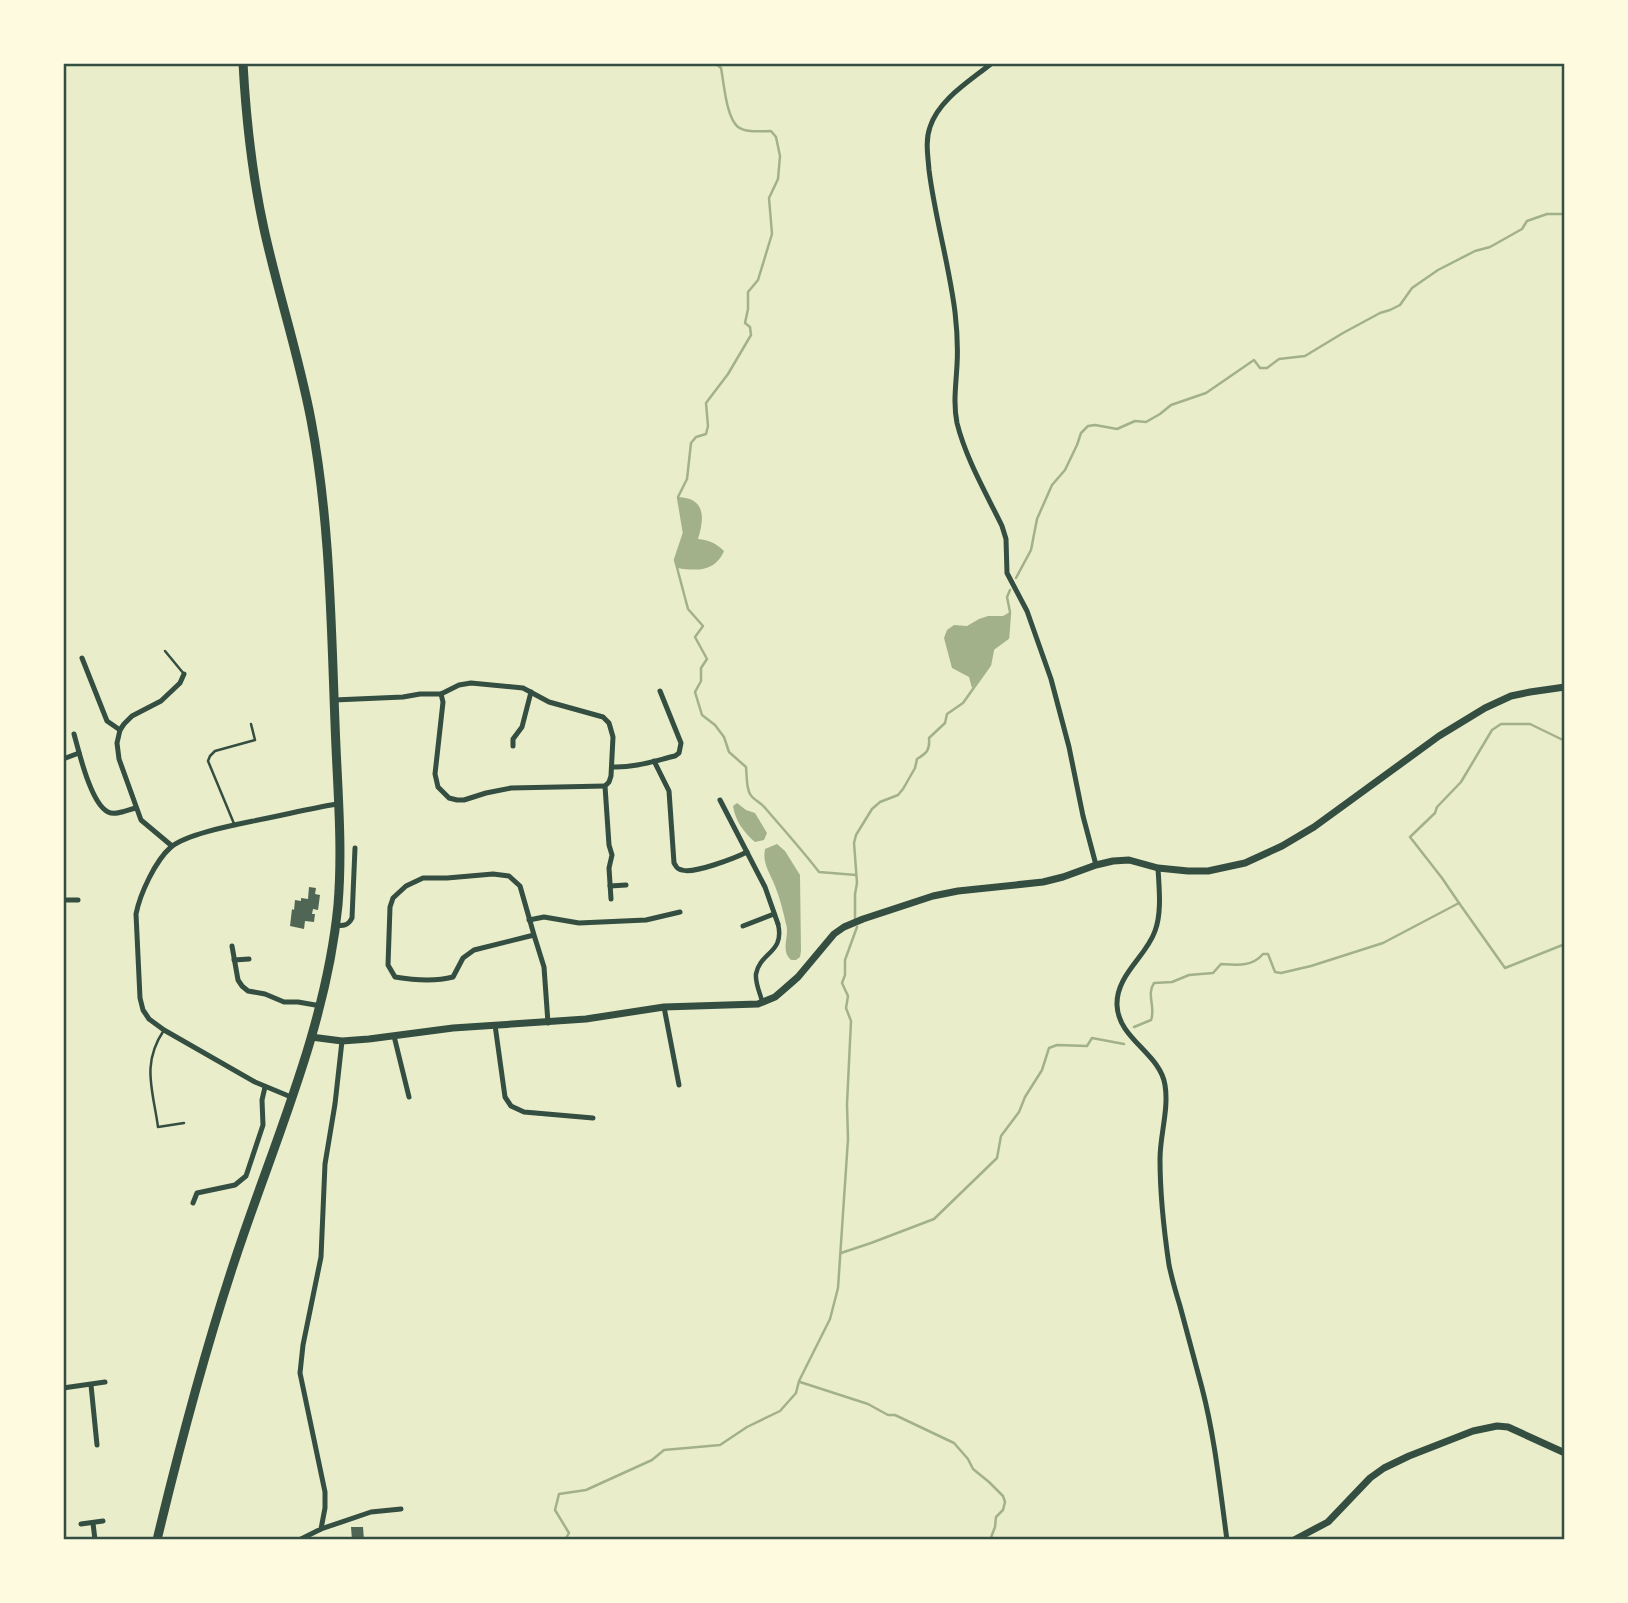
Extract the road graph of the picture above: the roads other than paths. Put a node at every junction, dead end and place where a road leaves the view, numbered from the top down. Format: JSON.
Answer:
{"nodes":[{"id":1,"x":243,"y":63,"type":"edge"},
{"id":2,"x":992,"y":63,"type":"edge"},
{"id":3,"x":165,"y":652,"type":"dead end"},
{"id":4,"x":82,"y":658,"type":"dead end"},
{"id":5,"x":184,"y":674,"type":"joint"},
{"id":6,"x":1565,"y":687,"type":"edge"},
{"id":7,"x":660,"y":691,"type":"dead end"},
{"id":8,"x":531,"y":692,"type":"junction"},
{"id":9,"x":441,"y":694,"type":"junction"},
{"id":10,"x":334,"y":700,"type":"junction"},
{"id":11,"x":251,"y":724,"type":"dead end"},
{"id":12,"x":120,"y":730,"type":"junction"},
{"id":13,"x":74,"y":734,"type":"dead end"},
{"id":14,"x":513,"y":746,"type":"dead end"},
{"id":15,"x":79,"y":753,"type":"junction"},
{"id":16,"x":63,"y":759,"type":"edge"},
{"id":17,"x":654,"y":761,"type":"junction"},
{"id":18,"x":612,"y":766,"type":"junction"},
{"id":19,"x":605,"y":786,"type":"junction"},
{"id":20,"x":720,"y":800,"type":"dead end"},
{"id":21,"x":337,"y":804,"type":"junction"},
{"id":22,"x":136,"y":808,"type":"junction"},
{"id":23,"x":235,"y":826,"type":"junction"},
{"id":24,"x":172,"y":846,"type":"junction"},
{"id":25,"x":355,"y":848,"type":"dead end"},
{"id":26,"x":747,"y":852,"type":"junction"},
{"id":27,"x":1096,"y":864,"type":"junction"},
{"id":28,"x":1158,"y":868,"type":"junction"},
{"id":29,"x":626,"y":885,"type":"dead end"},
{"id":30,"x":610,"y":886,"type":"junction"},
{"id":31,"x":63,"y":900,"type":"edge"},
{"id":32,"x":78,"y":900,"type":"dead end"},
{"id":33,"x":611,"y":900,"type":"dead end"},
{"id":34,"x":680,"y":912,"type":"dead end"},
{"id":35,"x":774,"y":914,"type":"junction"},
{"id":36,"x":529,"y":920,"type":"junction"},
{"id":37,"x":778,"y":924,"type":"joint"},
{"id":38,"x":335,"y":925,"type":"junction"},
{"id":39,"x":743,"y":926,"type":"dead end"},
{"id":40,"x":534,"y":935,"type":"junction"},
{"id":41,"x":232,"y":946,"type":"dead end"},
{"id":42,"x":249,"y":958,"type":"dead end"},
{"id":43,"x":234,"y":961,"type":"junction"},
{"id":44,"x":763,"y":1003,"type":"junction"},
{"id":45,"x":321,"y":1006,"type":"junction"},
{"id":46,"x":664,"y":1007,"type":"junction"},
{"id":47,"x":548,"y":1023,"type":"junction"},
{"id":48,"x":495,"y":1025,"type":"junction"},
{"id":49,"x":163,"y":1030,"type":"junction"},
{"id":50,"x":394,"y":1036,"type":"junction"},
{"id":51,"x":312,"y":1037,"type":"junction"},
{"id":52,"x":342,"y":1041,"type":"junction"},
{"id":53,"x":679,"y":1085,"type":"dead end"},
{"id":54,"x":265,"y":1087,"type":"junction"},
{"id":55,"x":292,"y":1097,"type":"junction"},
{"id":56,"x":409,"y":1097,"type":"dead end"},
{"id":57,"x":593,"y":1118,"type":"dead end"},
{"id":58,"x":184,"y":1123,"type":"dead end"},
{"id":59,"x":193,"y":1203,"type":"dead end"},
{"id":60,"x":105,"y":1382,"type":"dead end"},
{"id":61,"x":91,"y":1385,"type":"junction"},
{"id":62,"x":63,"y":1388,"type":"edge"},
{"id":63,"x":97,"y":1446,"type":"dead end"},
{"id":64,"x":1565,"y":1453,"type":"edge"},
{"id":65,"x":401,"y":1509,"type":"dead end"},
{"id":66,"x":103,"y":1521,"type":"dead end"},
{"id":67,"x":93,"y":1523,"type":"junction"},
{"id":68,"x":81,"y":1524,"type":"dead end"},
{"id":69,"x":321,"y":1529,"type":"junction"},
{"id":70,"x":95,"y":1540,"type":"edge"},
{"id":71,"x":157,"y":1540,"type":"edge"},
{"id":72,"x":299,"y":1540,"type":"edge"},
{"id":73,"x":1227,"y":1540,"type":"edge"},
{"id":74,"x":1294,"y":1540,"type":"edge"}],
"edges":[{"from":1,"to":10,"type":"main road"},
{"from":2,"to":27,"type":"street"},
{"from":3,"to":5,"type":"lane"},
{"from":4,"to":12,"type":"street"},
{"from":5,"to":12,"type":"street"},
{"from":6,"to":28,"type":"street"},
{"from":7,"to":17,"type":"street"},
{"from":8,"to":9,"type":"street"},
{"from":8,"to":14,"type":"street"},
{"from":8,"to":18,"type":"street"},
{"from":9,"to":10,"type":"street"},
{"from":9,"to":19,"type":"street"},
{"from":10,"to":21,"type":"main road"},
{"from":11,"to":23,"type":"lane"},
{"from":12,"to":22,"type":"street"},
{"from":13,"to":15,"type":"street"},
{"from":15,"to":16,"type":"street"},
{"from":15,"to":22,"type":"street"},
{"from":17,"to":18,"type":"street"},
{"from":17,"to":26,"type":"street"},
{"from":18,"to":19,"type":"street"},
{"from":19,"to":30,"type":"street"},
{"from":20,"to":26,"type":"street"},
{"from":21,"to":23,"type":"street"},
{"from":21,"to":38,"type":"main road"},
{"from":22,"to":24,"type":"street"},
{"from":23,"to":24,"type":"street"},
{"from":24,"to":49,"type":"street"},
{"from":25,"to":38,"type":"street"},
{"from":26,"to":35,"type":"street"},
{"from":27,"to":28,"type":"street"},
{"from":27,"to":44,"type":"street"},
{"from":28,"to":73,"type":"street"},
{"from":29,"to":30,"type":"street"},
{"from":30,"to":33,"type":"street"},
{"from":31,"to":32,"type":"street"},
{"from":34,"to":36,"type":"street"},
{"from":35,"to":37,"type":"street"},
{"from":35,"to":39,"type":"street"},
{"from":36,"to":40,"type":"street"},
{"from":36,"to":40,"type":"street"},
{"from":37,"to":44,"type":"street"},
{"from":38,"to":45,"type":"main road"},
{"from":40,"to":47,"type":"street"},
{"from":41,"to":43,"type":"street"},
{"from":42,"to":43,"type":"street"},
{"from":43,"to":45,"type":"street"},
{"from":44,"to":46,"type":"street"},
{"from":45,"to":51,"type":"main road"},
{"from":46,"to":47,"type":"street"},
{"from":46,"to":53,"type":"street"},
{"from":47,"to":48,"type":"street"},
{"from":48,"to":50,"type":"street"},
{"from":48,"to":57,"type":"street"},
{"from":49,"to":54,"type":"street"},
{"from":49,"to":58,"type":"lane"},
{"from":50,"to":52,"type":"street"},
{"from":50,"to":56,"type":"street"},
{"from":51,"to":52,"type":"street"},
{"from":51,"to":55,"type":"main road"},
{"from":52,"to":69,"type":"street"},
{"from":54,"to":55,"type":"street"},
{"from":54,"to":59,"type":"street"},
{"from":55,"to":71,"type":"main road"},
{"from":60,"to":61,"type":"street"},
{"from":61,"to":62,"type":"street"},
{"from":61,"to":63,"type":"street"},
{"from":64,"to":74,"type":"street"},
{"from":65,"to":69,"type":"street"},
{"from":66,"to":67,"type":"street"},
{"from":67,"to":68,"type":"street"},
{"from":67,"to":70,"type":"street"},
{"from":69,"to":72,"type":"street"}]}
